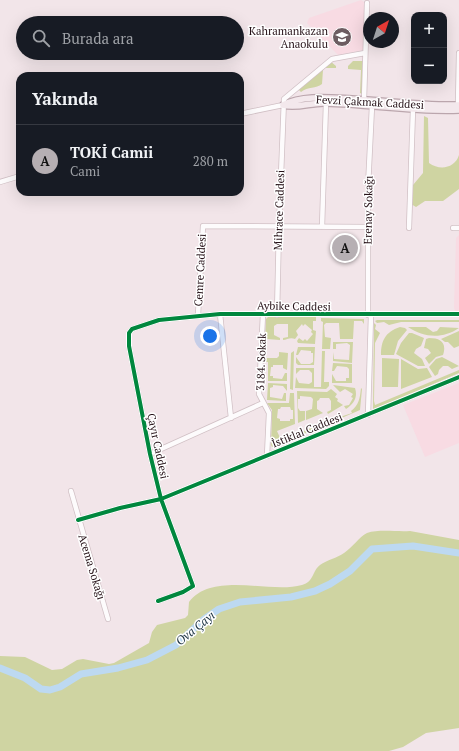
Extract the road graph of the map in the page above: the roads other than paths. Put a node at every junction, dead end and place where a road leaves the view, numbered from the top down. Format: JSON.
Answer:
{"nodes":[{"id":1,"x":367,"y":3,"type":"dead end"},
{"id":2,"x":365,"y":53,"type":"junction"},
{"id":3,"x":459,"y":54,"type":"edge"},
{"id":4,"x":364,"y":100,"type":"junction"},
{"id":5,"x":326,"y":103,"type":"junction"},
{"id":6,"x":283,"y":105,"type":"junction"},
{"id":7,"x":372,"y":106,"type":"junction"},
{"id":8,"x":459,"y":106,"type":"edge"},
{"id":9,"x":413,"y":109,"type":"junction"},
{"id":10,"x":244,"y":113,"type":"edge"},
{"id":11,"x":16,"y":177,"type":"edge"},
{"id":12,"x":0,"y":182,"type":"edge"},
{"id":13,"x":278,"y":226,"type":"junction"},
{"id":14,"x":322,"y":227,"type":"junction"},
{"id":15,"x":368,"y":227,"type":"junction"},
{"id":16,"x":409,"y":228,"type":"dead end"},
{"id":17,"x":453,"y":228,"type":"dead end"},
{"id":18,"x":459,"y":228,"type":"edge"},
{"id":19,"x":220,"y":314,"type":"junction"},
{"id":20,"x":263,"y":314,"type":"junction"},
{"id":21,"x":459,"y":314,"type":"edge"},
{"id":22,"x":198,"y":315,"type":"junction"},
{"id":23,"x":277,"y":315,"type":"junction"},
{"id":24,"x":369,"y":315,"type":"junction"},
{"id":25,"x":132,"y":329,"type":"joint"},
{"id":26,"x":459,"y":377,"type":"edge"},
{"id":27,"x":263,"y":403,"type":"junction"},
{"id":28,"x":368,"y":415,"type":"junction"},
{"id":29,"x":231,"y":418,"type":"junction"},
{"id":30,"x":150,"y":454,"type":"junction"},
{"id":31,"x":267,"y":456,"type":"junction"},
{"id":32,"x":71,"y":492,"type":"dead end"},
{"id":33,"x":161,"y":499,"type":"junction"},
{"id":34,"x":78,"y":520,"type":"junction"},
{"id":35,"x":158,"y":601,"type":"dead end"},
{"id":36,"x":108,"y":619,"type":"dead end"}],
"edges":[{"from":1,"to":2,"type":"street"},
{"from":2,"to":4,"type":"street"},
{"from":2,"to":6,"type":"street"},
{"from":3,"to":8,"type":"street"},
{"from":4,"to":6,"type":"main road","name":"Fevzi Çakmak Caddesi"},
{"from":4,"to":8,"type":"main road","name":"Fevzi Çakmak Caddesi"},
{"from":5,"to":6,"type":"main road","name":"Fevzi Çakmak Caddesi"},
{"from":5,"to":7,"type":"main road","name":"Fevzi Çakmak Caddesi"},
{"from":5,"to":14,"type":"street"},
{"from":6,"to":10,"type":"street","name":"Fevzi Çakmak Caddesi"},
{"from":6,"to":13,"type":"street","name":"Mihrace Caddesi"},
{"from":7,"to":9,"type":"main road","name":"Fevzi Çakmak Caddesi"},
{"from":7,"to":15,"type":"street","name":"Erenay Sokağı"},
{"from":8,"to":9,"type":"main road","name":"Fevzi Çakmak Caddesi"},
{"from":9,"to":16,"type":"street"},
{"from":11,"to":12,"type":"street"},
{"from":13,"to":14,"type":"street"},
{"from":13,"to":22,"type":"street","name":"Cemre Caddesi"},
{"from":13,"to":23,"type":"street","name":"Mihrace Caddesi"},
{"from":14,"to":15,"type":"street"},
{"from":15,"to":24,"type":"street","name":"Erenay Sokağı"},
{"from":17,"to":18,"type":"street"},
{"from":19,"to":20,"type":"street","name":"Aybike Caddesi"},
{"from":19,"to":22,"type":"street","name":"Aybike Caddesi"},
{"from":19,"to":29,"type":"street"},
{"from":20,"to":23,"type":"street","name":"Aybike Caddesi"},
{"from":20,"to":27,"type":"street","name":"3184. Sokak"},
{"from":21,"to":24,"type":"street","name":"Aybike Caddesi"},
{"from":22,"to":25,"type":"street","name":"Aybike Caddesi"},
{"from":23,"to":24,"type":"street","name":"Aybike Caddesi"},
{"from":24,"to":28,"type":"street","name":"Erenay Sokağı"},
{"from":25,"to":30,"type":"street","name":"Çayır Caddesi"},
{"from":26,"to":28,"type":"street","name":"İstiklal Caddesi"},
{"from":27,"to":29,"type":"street"},
{"from":27,"to":31,"type":"street","name":"3184. Sokak"},
{"from":28,"to":31,"type":"street","name":"İstiklal Caddesi"},
{"from":29,"to":30,"type":"street"},
{"from":30,"to":33,"type":"street","name":"Çayır Caddesi"},
{"from":31,"to":33,"type":"street","name":"İstiklal Caddesi"},
{"from":32,"to":34,"type":"street","name":"Acema Sokağı"},
{"from":33,"to":34,"type":"street","name":"İstiklal Caddesi"},
{"from":33,"to":35,"type":"street","name":"Çayır Caddesi"},
{"from":34,"to":36,"type":"street","name":"Acema Sokağı"}]}
